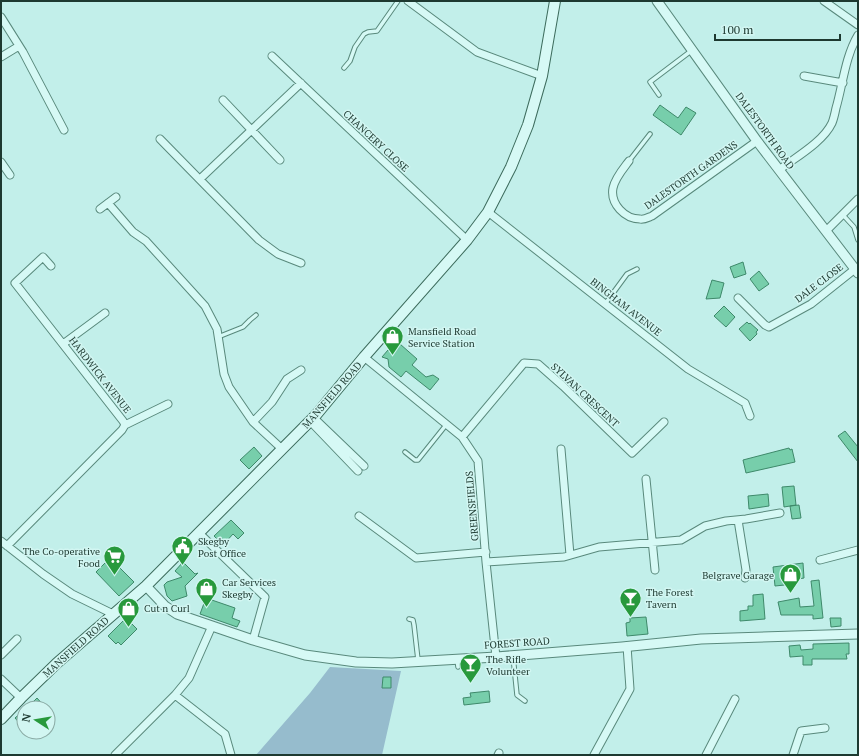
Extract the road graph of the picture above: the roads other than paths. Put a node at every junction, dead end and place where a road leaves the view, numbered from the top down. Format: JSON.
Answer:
{"nodes":[{"id":1,"x":398,"y":1,"type":"edge"},
{"id":2,"x":408,"y":1,"type":"edge"},
{"id":3,"x":555,"y":1,"type":"edge"},
{"id":4,"x":657,"y":1,"type":"edge"},
{"id":5,"x":824,"y":1,"type":"edge"},
{"id":6,"x":1,"y":17,"type":"edge"},
{"id":7,"x":858,"y":25,"type":"edge"},
{"id":8,"x":858,"y":35,"type":"edge"},
{"id":9,"x":19,"y":46,"type":"junction"},
{"id":10,"x":692,"y":50,"type":"junction"},
{"id":11,"x":272,"y":56,"type":"dead end"},
{"id":12,"x":1,"y":57,"type":"edge"},
{"id":13,"x":344,"y":68,"type":"dead end"},
{"id":14,"x":542,"y":76,"type":"junction"},
{"id":15,"x":804,"y":76,"type":"dead end"},
{"id":16,"x":301,"y":83,"type":"junction"},
{"id":17,"x":843,"y":83,"type":"junction"},
{"id":18,"x":659,"y":95,"type":"dead end"},
{"id":19,"x":223,"y":100,"type":"dead end"},
{"id":20,"x":64,"y":130,"type":"dead end"},
{"id":21,"x":252,"y":130,"type":"junction"},
{"id":22,"x":650,"y":134,"type":"dead end"},
{"id":23,"x":160,"y":139,"type":"dead end"},
{"id":24,"x":757,"y":141,"type":"junction"},
{"id":25,"x":280,"y":160,"type":"dead end"},
{"id":26,"x":629,"y":161,"type":"joint"},
{"id":27,"x":1,"y":162,"type":"edge"},
{"id":28,"x":779,"y":170,"type":"junction"},
{"id":29,"x":10,"y":175,"type":"dead end"},
{"id":30,"x":200,"y":179,"type":"junction"},
{"id":31,"x":116,"y":196,"type":"dead end"},
{"id":32,"x":858,"y":199,"type":"edge"},
{"id":33,"x":108,"y":203,"type":"junction"},
{"id":34,"x":100,"y":209,"type":"dead end"},
{"id":35,"x":488,"y":212,"type":"junction"},
{"id":36,"x":842,"y":214,"type":"junction"},
{"id":37,"x":826,"y":231,"type":"junction"},
{"id":38,"x":467,"y":240,"type":"junction"},
{"id":39,"x":858,"y":240,"type":"edge"},
{"id":40,"x":301,"y":263,"type":"dead end"},
{"id":41,"x":51,"y":266,"type":"dead end"},
{"id":42,"x":637,"y":269,"type":"dead end"},
{"id":43,"x":856,"y":271,"type":"edge"},
{"id":44,"x":738,"y":298,"type":"dead end"},
{"id":45,"x":605,"y":304,"type":"junction"},
{"id":46,"x":106,"y":313,"type":"dead end"},
{"id":47,"x":256,"y":315,"type":"dead end"},
{"id":48,"x":218,"y":337,"type":"junction"},
{"id":49,"x":63,"y":344,"type":"junction"},
{"id":50,"x":364,"y":357,"type":"junction"},
{"id":51,"x":301,"y":370,"type":"dead end"},
{"id":52,"x":168,"y":404,"type":"dead end"},
{"id":53,"x":750,"y":416,"type":"dead end"},
{"id":54,"x":312,"y":420,"type":"junction"},
{"id":55,"x":253,"y":422,"type":"junction"},
{"id":56,"x":664,"y":422,"type":"dead end"},
{"id":57,"x":124,"y":425,"type":"junction"},
{"id":58,"x":446,"y":425,"type":"junction"},
{"id":59,"x":462,"y":437,"type":"junction"},
{"id":60,"x":282,"y":449,"type":"junction"},
{"id":61,"x":561,"y":449,"type":"dead end"},
{"id":62,"x":405,"y":452,"type":"dead end"},
{"id":63,"x":361,"y":468,"type":"dead end"},
{"id":64,"x":646,"y":479,"type":"dead end"},
{"id":65,"x":780,"y":513,"type":"dead end"},
{"id":66,"x":359,"y":516,"type":"dead end"},
{"id":67,"x":738,"y":520,"type":"junction"},
{"id":68,"x":199,"y":533,"type":"junction"},
{"id":69,"x":1,"y":541,"type":"edge"},
{"id":70,"x":652,"y":543,"type":"junction"},
{"id":71,"x":7,"y":546,"type":"junction"},
{"id":72,"x":858,"y":550,"type":"edge"},
{"id":73,"x":486,"y":552,"type":"junction"},
{"id":74,"x":570,"y":555,"type":"junction"},
{"id":75,"x":820,"y":560,"type":"dead end"},
{"id":76,"x":486,"y":562,"type":"junction"},
{"id":77,"x":655,"y":570,"type":"dead end"},
{"id":78,"x":745,"y":578,"type":"dead end"},
{"id":79,"x":146,"y":586,"type":"junction"},
{"id":80,"x":113,"y":614,"type":"junction"},
{"id":81,"x":409,"y":619,"type":"dead end"},
{"id":82,"x":212,"y":626,"type":"junction"},
{"id":83,"x":858,"y":634,"type":"edge"},
{"id":84,"x":17,"y":639,"type":"dead end"},
{"id":85,"x":253,"y":640,"type":"junction"},
{"id":86,"x":627,"y":646,"type":"junction"},
{"id":87,"x":1,"y":655,"type":"edge"},
{"id":88,"x":513,"y":655,"type":"junction"},
{"id":89,"x":496,"y":657,"type":"junction"},
{"id":90,"x":418,"y":661,"type":"junction"},
{"id":91,"x":1,"y":679,"type":"edge"},
{"id":92,"x":175,"y":695,"type":"junction"},
{"id":93,"x":21,"y":698,"type":"junction"},
{"id":94,"x":735,"y":699,"type":"dead end"},
{"id":95,"x":524,"y":701,"type":"dead end"},
{"id":96,"x":1,"y":719,"type":"edge"},
{"id":97,"x":825,"y":728,"type":"dead end"},
{"id":98,"x":115,"y":755,"type":"edge"},
{"id":99,"x":231,"y":755,"type":"edge"},
{"id":100,"x":594,"y":755,"type":"edge"},
{"id":101,"x":706,"y":755,"type":"edge"},
{"id":102,"x":793,"y":755,"type":"edge"}],
"edges":[{"from":1,"to":13,"type":"lane"},
{"from":2,"to":14,"type":"street"},
{"from":3,"to":14,"type":"main road","name":"MANSFIELD ROAD"},
{"from":4,"to":10,"type":"street","name":"DALESTORTH ROAD"},
{"from":5,"to":7,"type":"street"},
{"from":6,"to":9,"type":"street"},
{"from":8,"to":17,"type":"street"},
{"from":9,"to":12,"type":"street"},
{"from":9,"to":20,"type":"street"},
{"from":10,"to":18,"type":"lane"},
{"from":10,"to":24,"type":"street","name":"DALESTORTH ROAD"},
{"from":11,"to":16,"type":"street","name":"CHANCERY CLOSE"},
{"from":14,"to":35,"type":"main road","name":"MANSFIELD ROAD"},
{"from":15,"to":17,"type":"street"},
{"from":16,"to":21,"type":"street"},
{"from":16,"to":38,"type":"street","name":"CHANCERY CLOSE"},
{"from":17,"to":28,"type":"street"},
{"from":19,"to":21,"type":"street"},
{"from":21,"to":25,"type":"street"},
{"from":21,"to":30,"type":"street"},
{"from":22,"to":26,"type":"lane"},
{"from":23,"to":30,"type":"street"},
{"from":24,"to":26,"type":"street","name":"DALESTORTH GARDENS"},
{"from":24,"to":28,"type":"street","name":"DALESTORTH ROAD"},
{"from":27,"to":29,"type":"street"},
{"from":28,"to":37,"type":"street","name":"DALESTORTH ROAD"},
{"from":30,"to":40,"type":"street"},
{"from":31,"to":33,"type":"street"},
{"from":32,"to":36,"type":"street"},
{"from":33,"to":34,"type":"street"},
{"from":33,"to":48,"type":"street"},
{"from":35,"to":38,"type":"main road","name":"MANSFIELD ROAD"},
{"from":35,"to":45,"type":"street","name":"BINGHAM AVENUE"},
{"from":36,"to":37,"type":"street"},
{"from":36,"to":39,"type":"lane"},
{"from":37,"to":43,"type":"street","name":"DALESTORTH ROAD"},
{"from":38,"to":50,"type":"main road","name":"MANSFIELD ROAD"},
{"from":41,"to":49,"type":"street","name":"HARDWICK AVENUE"},
{"from":42,"to":45,"type":"lane"},
{"from":43,"to":44,"type":"street","name":"DALE CLOSE"},
{"from":45,"to":53,"type":"street","name":"BINGHAM AVENUE"},
{"from":46,"to":49,"type":"street"},
{"from":47,"to":48,"type":"lane"},
{"from":48,"to":55,"type":"street"},
{"from":49,"to":57,"type":"street","name":"HARDWICK AVENUE"},
{"from":50,"to":54,"type":"main road","name":"MANSFIELD ROAD"},
{"from":50,"to":58,"type":"street","name":"GREENSFIELDS"},
{"from":51,"to":55,"type":"street"},
{"from":52,"to":57,"type":"street"},
{"from":54,"to":60,"type":"main road","name":"MANSFIELD ROAD"},
{"from":54,"to":63,"type":"street"},
{"from":55,"to":60,"type":"street"},
{"from":56,"to":59,"type":"street","name":"SYLVAN CRESCENT"},
{"from":57,"to":71,"type":"street","name":"HARDWICK AVENUE"},
{"from":58,"to":59,"type":"street","name":"GREENSFIELDS"},
{"from":58,"to":62,"type":"lane"},
{"from":59,"to":73,"type":"street","name":"GREENSFIELDS"},
{"from":60,"to":68,"type":"main road","name":"MANSFIELD ROAD"},
{"from":61,"to":74,"type":"street"},
{"from":64,"to":70,"type":"street"},
{"from":65,"to":67,"type":"street"},
{"from":66,"to":73,"type":"street"},
{"from":67,"to":70,"type":"street"},
{"from":67,"to":78,"type":"street"},
{"from":68,"to":79,"type":"main road","name":"MANSFIELD ROAD"},
{"from":68,"to":85,"type":"street"},
{"from":69,"to":71,"type":"street"},
{"from":70,"to":74,"type":"street"},
{"from":70,"to":77,"type":"street"},
{"from":71,"to":80,"type":"street"},
{"from":72,"to":75,"type":"street"},
{"from":73,"to":76,"type":"street","name":"GREENSFIELDS"},
{"from":74,"to":76,"type":"street"},
{"from":76,"to":89,"type":"street","name":"GREENSFIELDS"},
{"from":79,"to":80,"type":"main road","name":"MANSFIELD ROAD"},
{"from":79,"to":82,"type":"street","name":"FOREST ROAD"},
{"from":80,"to":93,"type":"main road","name":"MANSFIELD ROAD"},
{"from":81,"to":90,"type":"lane"},
{"from":82,"to":85,"type":"street","name":"FOREST ROAD"},
{"from":82,"to":92,"type":"street"},
{"from":83,"to":86,"type":"street","name":"FOREST ROAD"},
{"from":84,"to":87,"type":"street"},
{"from":85,"to":90,"type":"street","name":"FOREST ROAD"},
{"from":86,"to":88,"type":"street","name":"FOREST ROAD"},
{"from":86,"to":100,"type":"street"},
{"from":88,"to":89,"type":"street","name":"FOREST ROAD"},
{"from":88,"to":95,"type":"lane"},
{"from":89,"to":90,"type":"street","name":"FOREST ROAD"},
{"from":91,"to":93,"type":"street"},
{"from":92,"to":98,"type":"street"},
{"from":92,"to":99,"type":"street"},
{"from":93,"to":96,"type":"main road","name":"MANSFIELD ROAD"},
{"from":94,"to":101,"type":"street"},
{"from":97,"to":102,"type":"street"}]}
